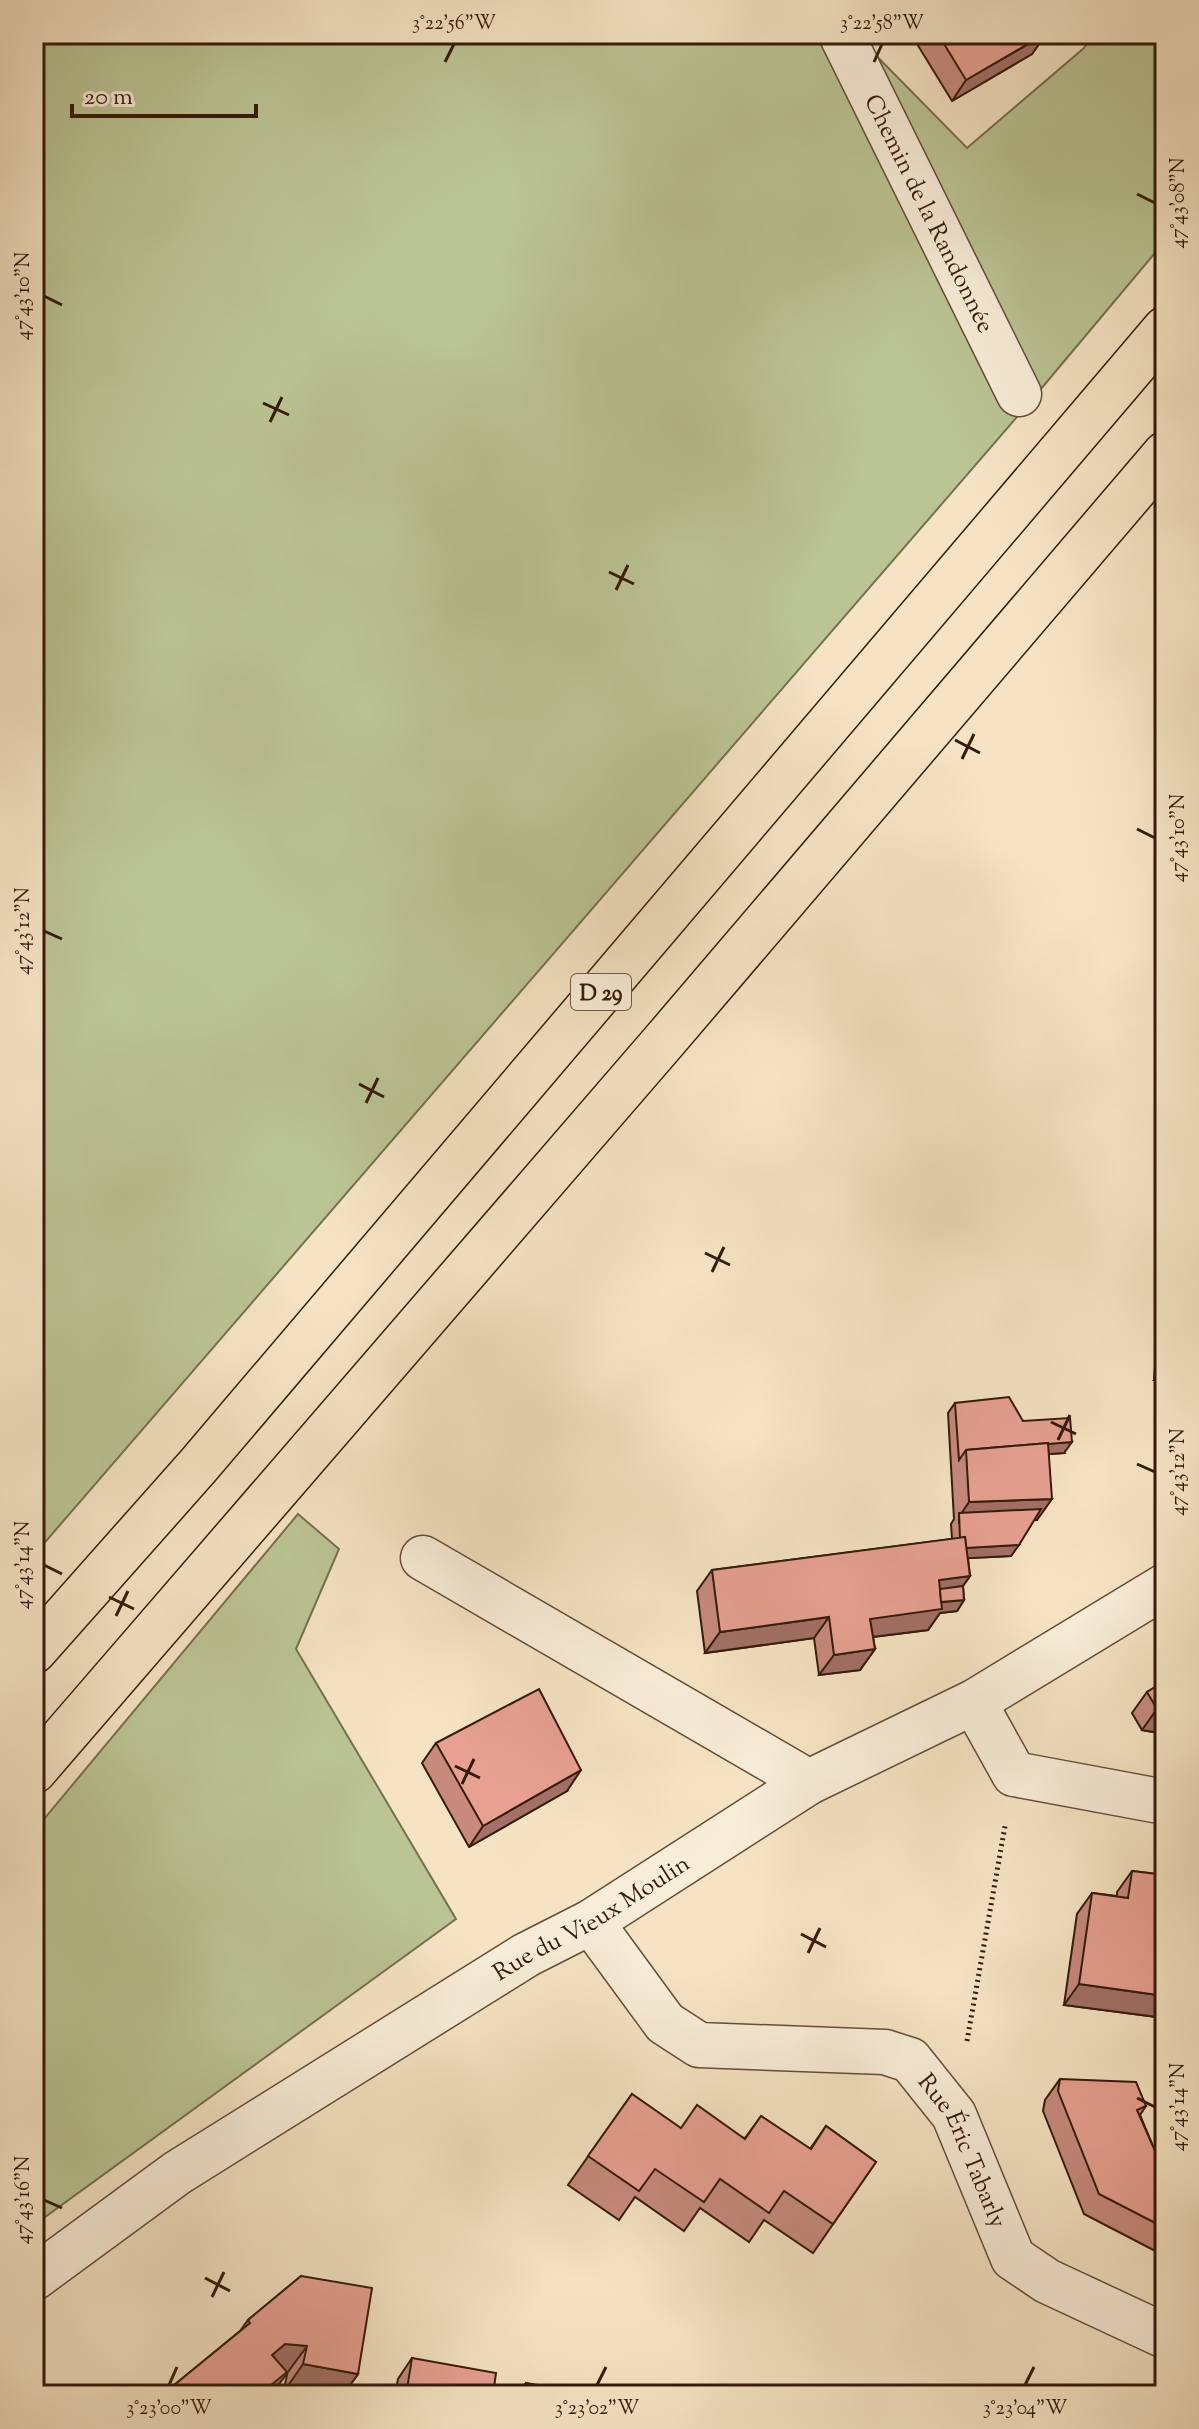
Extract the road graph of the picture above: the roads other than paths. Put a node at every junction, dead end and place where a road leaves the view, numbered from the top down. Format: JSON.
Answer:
{"nodes":[{"id":1,"x":841,"y":34,"type":"edge"},
{"id":2,"x":1165,"y":329,"type":"edge"},
{"id":3,"x":1019,"y":394,"type":"dead end"},
{"id":4,"x":1165,"y":454,"type":"edge"},
{"id":5,"x":423,"y":1558,"type":"dead end"},
{"id":6,"x":1165,"y":1586,"type":"edge"},
{"id":7,"x":34,"y":1651,"type":"edge"},
{"id":8,"x":974,"y":1702,"type":"junction"},
{"id":9,"x":34,"y":1771,"type":"edge"},
{"id":10,"x":809,"y":1782,"type":"junction"},
{"id":11,"x":1165,"y":1802,"type":"edge"},
{"id":12,"x":591,"y":1922,"type":"junction"},
{"id":13,"x":34,"y":2278,"type":"edge"},
{"id":14,"x":1165,"y":2336,"type":"edge"}],
"edges":[{"from":1,"to":3,"type":"street","name":"Chemin de la Randonnée"},
{"from":2,"to":7,"type":"main road","number":"D 29"},
{"from":4,"to":9,"type":"main road"},
{"from":5,"to":10,"type":"street"},
{"from":6,"to":8,"type":"street","name":"Rue du Vieux Moulin"},
{"from":8,"to":10,"type":"street","name":"Rue du Vieux Moulin"},
{"from":8,"to":11,"type":"street"},
{"from":10,"to":12,"type":"street","name":"Rue du Vieux Moulin"},
{"from":12,"to":13,"type":"street","name":"Rue du Vieux Moulin"},
{"from":12,"to":14,"type":"street","name":"Rue Éric Tabarly"}]}
